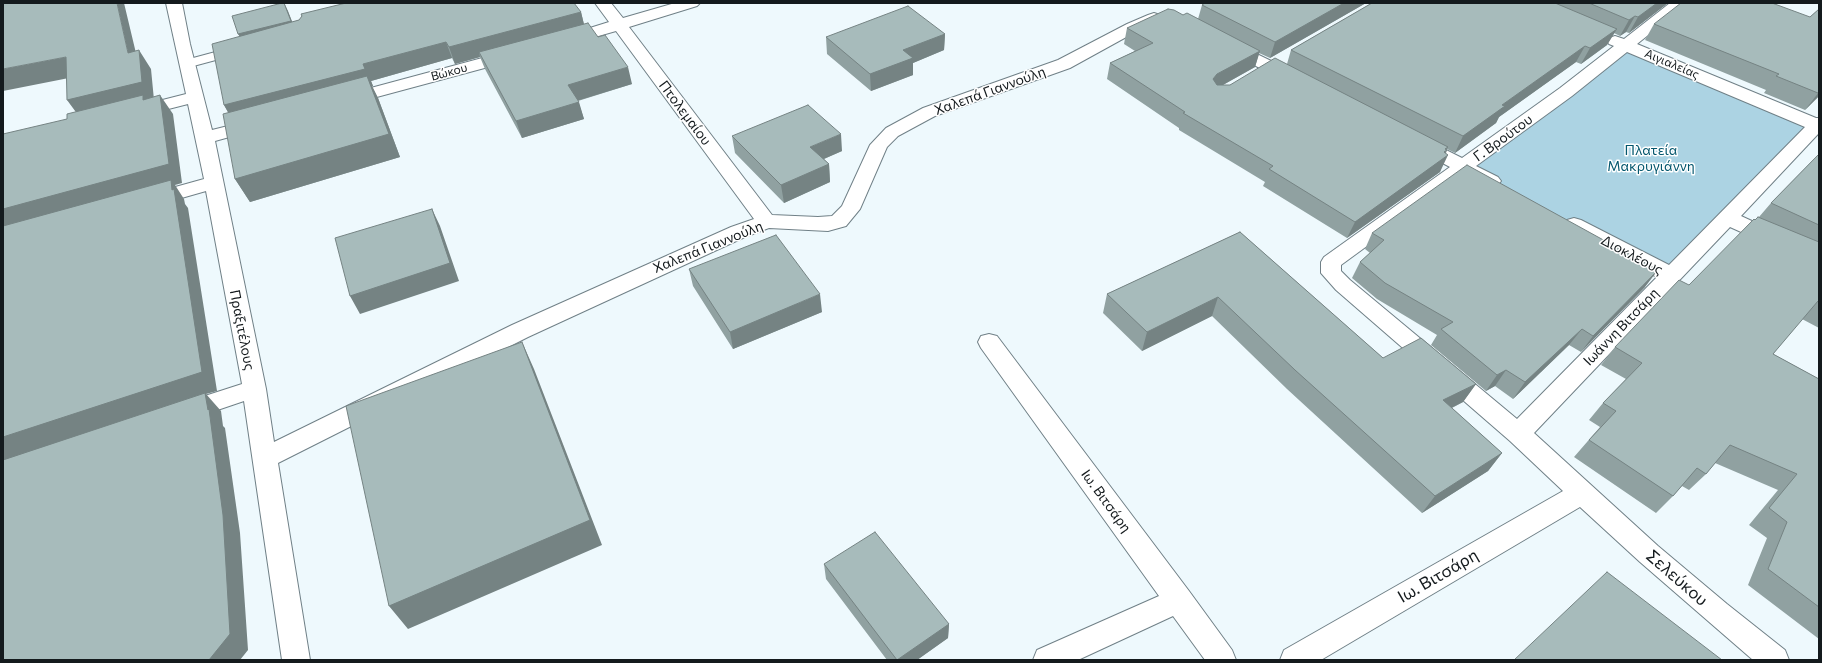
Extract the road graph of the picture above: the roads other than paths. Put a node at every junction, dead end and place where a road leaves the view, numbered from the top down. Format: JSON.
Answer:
{"nodes":[{"id":1,"x":174,"y":3,"type":"edge"},
{"id":2,"x":603,"y":3,"type":"edge"},
{"id":3,"x":692,"y":3,"type":"edge"},
{"id":4,"x":1680,"y":3,"type":"edge"},
{"id":5,"x":1168,"y":18,"type":"edge"},
{"id":6,"x":620,"y":26,"type":"junction"},
{"id":7,"x":1604,"y":36,"type":"edge"},
{"id":8,"x":1215,"y":38,"type":"edge"},
{"id":9,"x":553,"y":44,"type":"edge"},
{"id":10,"x":1626,"y":45,"type":"junction"},
{"id":11,"x":245,"y":48,"type":"edge"},
{"id":12,"x":531,"y":50,"type":"edge"},
{"id":13,"x":186,"y":64,"type":"junction"},
{"id":14,"x":1305,"y":85,"type":"edge"},
{"id":15,"x":194,"y":97,"type":"junction"},
{"id":16,"x":334,"y":103,"type":"edge"},
{"id":17,"x":118,"y":117,"type":"edge"},
{"id":18,"x":273,"y":120,"type":"edge"},
{"id":19,"x":1818,"y":125,"type":"edge"},
{"id":20,"x":1402,"y":135,"type":"edge"},
{"id":21,"x":205,"y":138,"type":"junction"},
{"id":22,"x":1464,"y":167,"type":"junction"},
{"id":23,"x":213,"y":184,"type":"junction"},
{"id":24,"x":1505,"y":189,"type":"edge"},
{"id":25,"x":130,"y":206,"type":"edge"},
{"id":26,"x":1728,"y":217,"type":"junction"},
{"id":27,"x":1560,"y":218,"type":"edge"},
{"id":28,"x":767,"y":222,"type":"junction"},
{"id":29,"x":1819,"y":260,"type":"edge"},
{"id":30,"x":1671,"y":275,"type":"junction"},
{"id":31,"x":990,"y":342,"type":"dead end"},
{"id":32,"x":254,"y":389,"type":"junction"},
{"id":33,"x":165,"y":419,"type":"edge"},
{"id":34,"x":1518,"y":434,"type":"junction"},
{"id":35,"x":264,"y":458,"type":"junction"},
{"id":36,"x":1582,"y":493,"type":"junction"},
{"id":37,"x":1179,"y":600,"type":"junction"},
{"id":38,"x":296,"y":660,"type":"edge"},
{"id":39,"x":1047,"y":660,"type":"edge"},
{"id":40,"x":1222,"y":660,"type":"edge"},
{"id":41,"x":1294,"y":660,"type":"edge"},
{"id":42,"x":1775,"y":660,"type":"edge"}],
"edges":[{"from":1,"to":13,"type":"street","name":"Πραξιτέλους"},
{"from":2,"to":6,"type":"street","name":"Πτολεμαίου"},
{"from":3,"to":6,"type":"street"},
{"from":4,"to":10,"type":"street","name":"Γ. Βρούτου"},
{"from":5,"to":28,"type":"street","name":"Χαλεπά Γιαννούλη"},
{"from":6,"to":9,"type":"street"},
{"from":6,"to":28,"type":"street","name":"Πτολεμαίου"},
{"from":7,"to":10,"type":"street","name":"Αιγιαλείας"},
{"from":8,"to":14,"type":"street"},
{"from":10,"to":19,"type":"street","name":"Αιγιαλείας"},
{"from":10,"to":22,"type":"street","name":"Γ. Βρούτου"},
{"from":11,"to":13,"type":"lane"},
{"from":12,"to":16,"type":"street","name":"Βώκου"},
{"from":13,"to":15,"type":"street","name":"Πραξιτέλους"},
{"from":15,"to":17,"type":"street"},
{"from":15,"to":21,"type":"street","name":"Πραξιτέλους"},
{"from":18,"to":21,"type":"street"},
{"from":19,"to":26,"type":"street","name":"Ιωάννη Βιτσάρη"},
{"from":20,"to":22,"type":"street"},
{"from":21,"to":23,"type":"street","name":"Πραξιτέλους"},
{"from":22,"to":24,"type":"street"},
{"from":22,"to":34,"type":"street","name":"Γ. Βρούτου"},
{"from":23,"to":25,"type":"street"},
{"from":23,"to":32,"type":"street","name":"Πραξιτέλους"},
{"from":26,"to":29,"type":"street"},
{"from":26,"to":30,"type":"street","name":"Ιωάννη Βιτσάρη"},
{"from":27,"to":30,"type":"street","name":"Διοκλέους"},
{"from":28,"to":35,"type":"street","name":"Χαλεπά Γιαννούλη"},
{"from":30,"to":34,"type":"street","name":"Ιωάννη Βιτσάρη"},
{"from":31,"to":37,"type":"street","name":"Ιω. Βιτσάρη"},
{"from":32,"to":33,"type":"street"},
{"from":32,"to":35,"type":"street","name":"Πραξιτέλους"},
{"from":34,"to":36,"type":"street"},
{"from":35,"to":38,"type":"street","name":"Πραξιτέλους"},
{"from":36,"to":41,"type":"street","name":"Ιω. Βιτσάρη"},
{"from":36,"to":42,"type":"street","name":"Σελεύκου"},
{"from":37,"to":39,"type":"street"},
{"from":37,"to":40,"type":"street","name":"Ιω. Βιτσάρη"}]}
